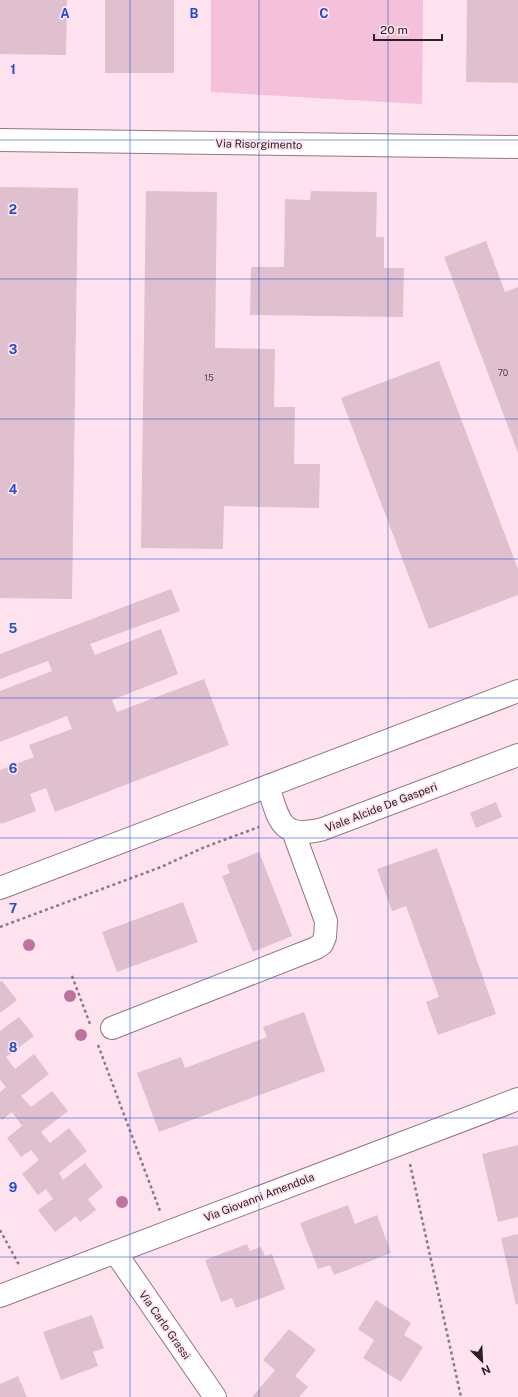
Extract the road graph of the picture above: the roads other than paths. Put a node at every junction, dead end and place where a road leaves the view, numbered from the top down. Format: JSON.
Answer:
{"nodes":[{"id":1,"x":0,"y":140,"type":"edge"},
{"id":2,"x":518,"y":147,"type":"edge"},
{"id":3,"x":518,"y":691,"type":"edge"},
{"id":4,"x":518,"y":755,"type":"edge"},
{"id":5,"x":268,"y":786,"type":"junction"},
{"id":6,"x":293,"y":831,"type":"junction"},
{"id":7,"x":0,"y":888,"type":"edge"},
{"id":8,"x":100,"y":1032,"type":"road end"},
{"id":9,"x":518,"y":1099,"type":"edge"},
{"id":10,"x":115,"y":1252,"type":"junction"},
{"id":11,"x":0,"y":1296,"type":"edge"},
{"id":12,"x":215,"y":1397,"type":"edge"}],
"edges":[{"from":1,"to":2,"type":"street","name":"Via Risorgimento"},
{"from":3,"to":5,"type":"street"},
{"from":4,"to":6,"type":"street","name":"Viale Alcide De Gasperi"},
{"from":5,"to":6,"type":"street"},
{"from":5,"to":7,"type":"street"},
{"from":6,"to":8,"type":"street"},
{"from":9,"to":10,"type":"street","name":"Via Giovanni Amendola"},
{"from":10,"to":11,"type":"street","name":"Via Giovanni Amendola"},
{"from":10,"to":12,"type":"street","name":"Via Carlo Grassi"}]}
